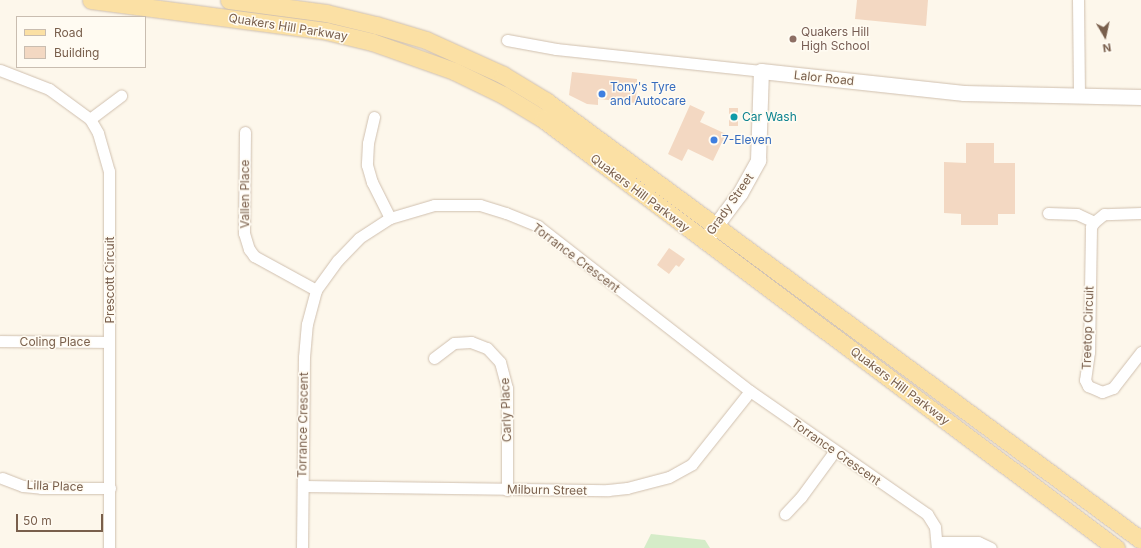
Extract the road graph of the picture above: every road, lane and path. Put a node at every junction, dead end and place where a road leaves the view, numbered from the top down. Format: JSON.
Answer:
{"nodes":[{"id":1,"x":92,"y":0,"type":"edge"},
{"id":2,"x":229,"y":0,"type":"edge"},
{"id":3,"x":1078,"y":0,"type":"edge"},
{"id":4,"x":507,"y":40,"type":"dead end"},
{"id":5,"x":0,"y":70,"type":"edge"},
{"id":6,"x":761,"y":71,"type":"junction"},
{"id":7,"x":121,"y":96,"type":"dead end"},
{"id":8,"x":1079,"y":96,"type":"junction"},
{"id":9,"x":1141,"y":97,"type":"edge"},
{"id":10,"x":374,"y":117,"type":"dead end"},
{"id":11,"x":90,"y":119,"type":"junction"},
{"id":12,"x":245,"y":132,"type":"dead end"},
{"id":13,"x":1048,"y":213,"type":"dead end"},
{"id":14,"x":1141,"y":213,"type":"edge"},
{"id":15,"x":390,"y":218,"type":"junction"},
{"id":16,"x":1094,"y":222,"type":"junction"},
{"id":17,"x":715,"y":225,"type":"junction"},
{"id":18,"x":704,"y":241,"type":"junction"},
{"id":19,"x":316,"y":290,"type":"junction"},
{"id":20,"x":0,"y":341,"type":"edge"},
{"id":21,"x":109,"y":342,"type":"junction"},
{"id":22,"x":1141,"y":352,"type":"edge"},
{"id":23,"x":434,"y":358,"type":"dead end"},
{"id":24,"x":750,"y":390,"type":"junction"},
{"id":25,"x":834,"y":452,"type":"junction"},
{"id":26,"x":2,"y":478,"type":"dead end"},
{"id":27,"x":303,"y":486,"type":"junction"},
{"id":28,"x":110,"y":488,"type":"junction"},
{"id":29,"x":507,"y":490,"type":"junction"},
{"id":30,"x":785,"y":514,"type":"dead end"},
{"id":31,"x":1141,"y":540,"type":"edge"},
{"id":32,"x":938,"y":545,"type":"edge"},
{"id":33,"x":109,"y":548,"type":"edge"},
{"id":34,"x":302,"y":548,"type":"edge"},
{"id":35,"x":991,"y":548,"type":"edge"},
{"id":36,"x":1116,"y":548,"type":"edge"}],
"edges":[{"from":1,"to":18,"type":"main road","name":"Quakers Hill Parkway"},
{"from":2,"to":17,"type":"main road","name":"Quakers Hill Parkway"},
{"from":3,"to":8,"type":"street"},
{"from":4,"to":6,"type":"street","name":"Lalor Road"},
{"from":5,"to":11,"type":"street","name":"Prescott Circuit"},
{"from":6,"to":8,"type":"street","name":"Lalor Road"},
{"from":6,"to":17,"type":"street","name":"Grady Street"},
{"from":7,"to":11,"type":"street"},
{"from":8,"to":9,"type":"street","name":"Lalor Road"},
{"from":10,"to":15,"type":"street"},
{"from":11,"to":21,"type":"street","name":"Prescott Circuit"},
{"from":12,"to":19,"type":"street","name":"Vallen Place"},
{"from":13,"to":16,"type":"street"},
{"from":14,"to":16,"type":"street"},
{"from":15,"to":19,"type":"street","name":"Torrance Crescent"},
{"from":15,"to":24,"type":"street","name":"Torrance Crescent"},
{"from":16,"to":22,"type":"street","name":"Treetop Circuit"},
{"from":17,"to":18,"type":"street","name":"Grady Street"},
{"from":17,"to":31,"type":"main road","name":"Quakers Hill Parkway"},
{"from":18,"to":36,"type":"main road","name":"Quakers Hill Parkway"},
{"from":19,"to":27,"type":"street","name":"Torrance Crescent"},
{"from":20,"to":21,"type":"street","name":"Coling Place"},
{"from":21,"to":28,"type":"street","name":"Prescott Circuit"},
{"from":23,"to":29,"type":"street","name":"Carly Place"},
{"from":24,"to":25,"type":"street","name":"Torrance Crescent"},
{"from":24,"to":29,"type":"street","name":"Milburn Street"},
{"from":25,"to":30,"type":"street"},
{"from":25,"to":32,"type":"street","name":"Torrance Crescent"},
{"from":26,"to":28,"type":"street","name":"Lilla Place"},
{"from":27,"to":29,"type":"street","name":"Milburn Street"},
{"from":27,"to":34,"type":"street","name":"Torrance Crescent"},
{"from":28,"to":33,"type":"street","name":"Prescott Circuit"},
{"from":32,"to":35,"type":"street"}]}
